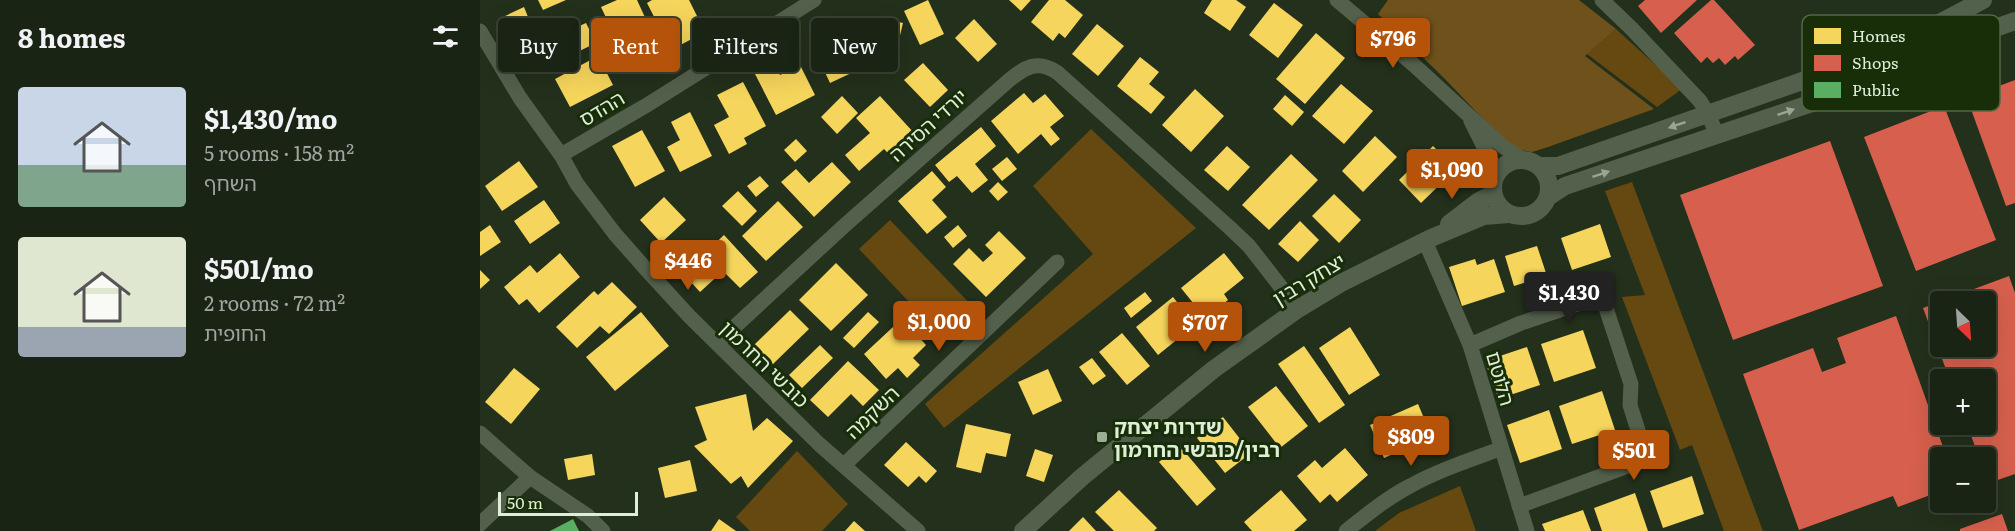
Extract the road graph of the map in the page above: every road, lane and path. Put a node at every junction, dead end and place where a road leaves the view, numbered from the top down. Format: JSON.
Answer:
{"nodes":[{"id":1,"x":814,"y":0,"type":"edge"},
{"id":2,"x":1337,"y":0,"type":"edge"},
{"id":3,"x":1602,"y":0,"type":"edge"},
{"id":4,"x":1983,"y":0,"type":"edge"},
{"id":5,"x":1955,"y":15,"type":"edge"},
{"id":6,"x":2015,"y":21,"type":"edge"},
{"id":7,"x":2000,"y":26,"type":"edge"},
{"id":8,"x":480,"y":31,"type":"edge"},
{"id":9,"x":1802,"y":82,"type":"edge"},
{"id":10,"x":1802,"y":106,"type":"edge"},
{"id":11,"x":1708,"y":114,"type":"junction"},
{"id":12,"x":1468,"y":116,"type":"junction"},
{"id":13,"x":1717,"y":135,"type":"junction"},
{"id":14,"x":561,"y":155,"type":"junction"},
{"id":15,"x":1522,"y":159,"type":"junction"},
{"id":16,"x":1540,"y":166,"type":"junction"},
{"id":17,"x":1497,"y":173,"type":"junction"},
{"id":18,"x":1493,"y":194,"type":"junction"},
{"id":19,"x":1548,"y":197,"type":"junction"},
{"id":20,"x":1509,"y":214,"type":"junction"},
{"id":21,"x":1428,"y":240,"type":"junction"},
{"id":22,"x":1057,"y":262,"type":"dead end"},
{"id":23,"x":1298,"y":309,"type":"junction"},
{"id":24,"x":717,"y":344,"type":"junction"},
{"id":25,"x":1470,"y":345,"type":"junction"},
{"id":26,"x":480,"y":433,"type":"edge"},
{"id":27,"x":1500,"y":449,"type":"junction"},
{"id":28,"x":844,"y":465,"type":"junction"},
{"id":29,"x":530,"y":477,"type":"junction"},
{"id":30,"x":1519,"y":506,"type":"junction"},
{"id":31,"x":480,"y":524,"type":"edge"},
{"id":32,"x":603,"y":531,"type":"edge"},
{"id":33,"x":918,"y":531,"type":"edge"},
{"id":34,"x":1023,"y":531,"type":"edge"},
{"id":35,"x":1346,"y":531,"type":"edge"},
{"id":36,"x":1527,"y":531,"type":"edge"}],
"edges":[{"from":1,"to":14,"type":"street","name":"ההדס"},
{"from":2,"to":12,"type":"street"},
{"from":3,"to":11,"type":"street"},
{"from":4,"to":5,"type":"street"},
{"from":7,"to":6,"type":"street","one_way":true},
{"from":8,"to":14,"type":"street","name":"כובשי החרמון"},
{"from":9,"to":11,"type":"street"},
{"from":13,"to":10,"type":"street","one_way":true},
{"from":11,"to":13,"type":"street"},
{"from":11,"to":16,"type":"street","one_way":true},
{"from":12,"to":15,"type":"street"},
{"from":12,"to":17,"type":"street"},
{"from":19,"to":13,"type":"street","one_way":true},
{"from":14,"to":24,"type":"street","name":"כובשי החרמון"},
{"from":15,"to":16,"type":"street"},
{"from":15,"to":17,"type":"street"},
{"from":16,"to":19,"type":"street"},
{"from":17,"to":18,"type":"street"},
{"from":18,"to":20,"type":"street"},
{"from":18,"to":21,"type":"street","name":"יצחק רבין"},
{"from":19,"to":20,"type":"street"},
{"from":20,"to":21,"type":"street","name":"יצחק רבין"},
{"from":21,"to":23,"type":"street","name":"יצחק רבין"},
{"from":21,"to":25,"type":"street","name":"הלוטם"},
{"from":22,"to":28,"type":"street","name":"השקמה"},
{"from":23,"to":24,"type":"street","name":"יורדי הסירה"},
{"from":23,"to":34,"type":"street","name":"יצחק רבין"},
{"from":24,"to":28,"type":"street","name":"כובשי החרמון"},
{"from":25,"to":27,"type":"street","name":"הלוטם"},
{"from":25,"to":30,"type":"street"},
{"from":26,"to":29,"type":"street"},
{"from":27,"to":30,"type":"street","name":"הלוטם"},
{"from":27,"to":35,"type":"street"},
{"from":28,"to":33,"type":"street","name":"כובשי החרמון"},
{"from":29,"to":31,"type":"street"},
{"from":29,"to":32,"type":"street"},
{"from":30,"to":36,"type":"street","name":"הלוטם"}]}
